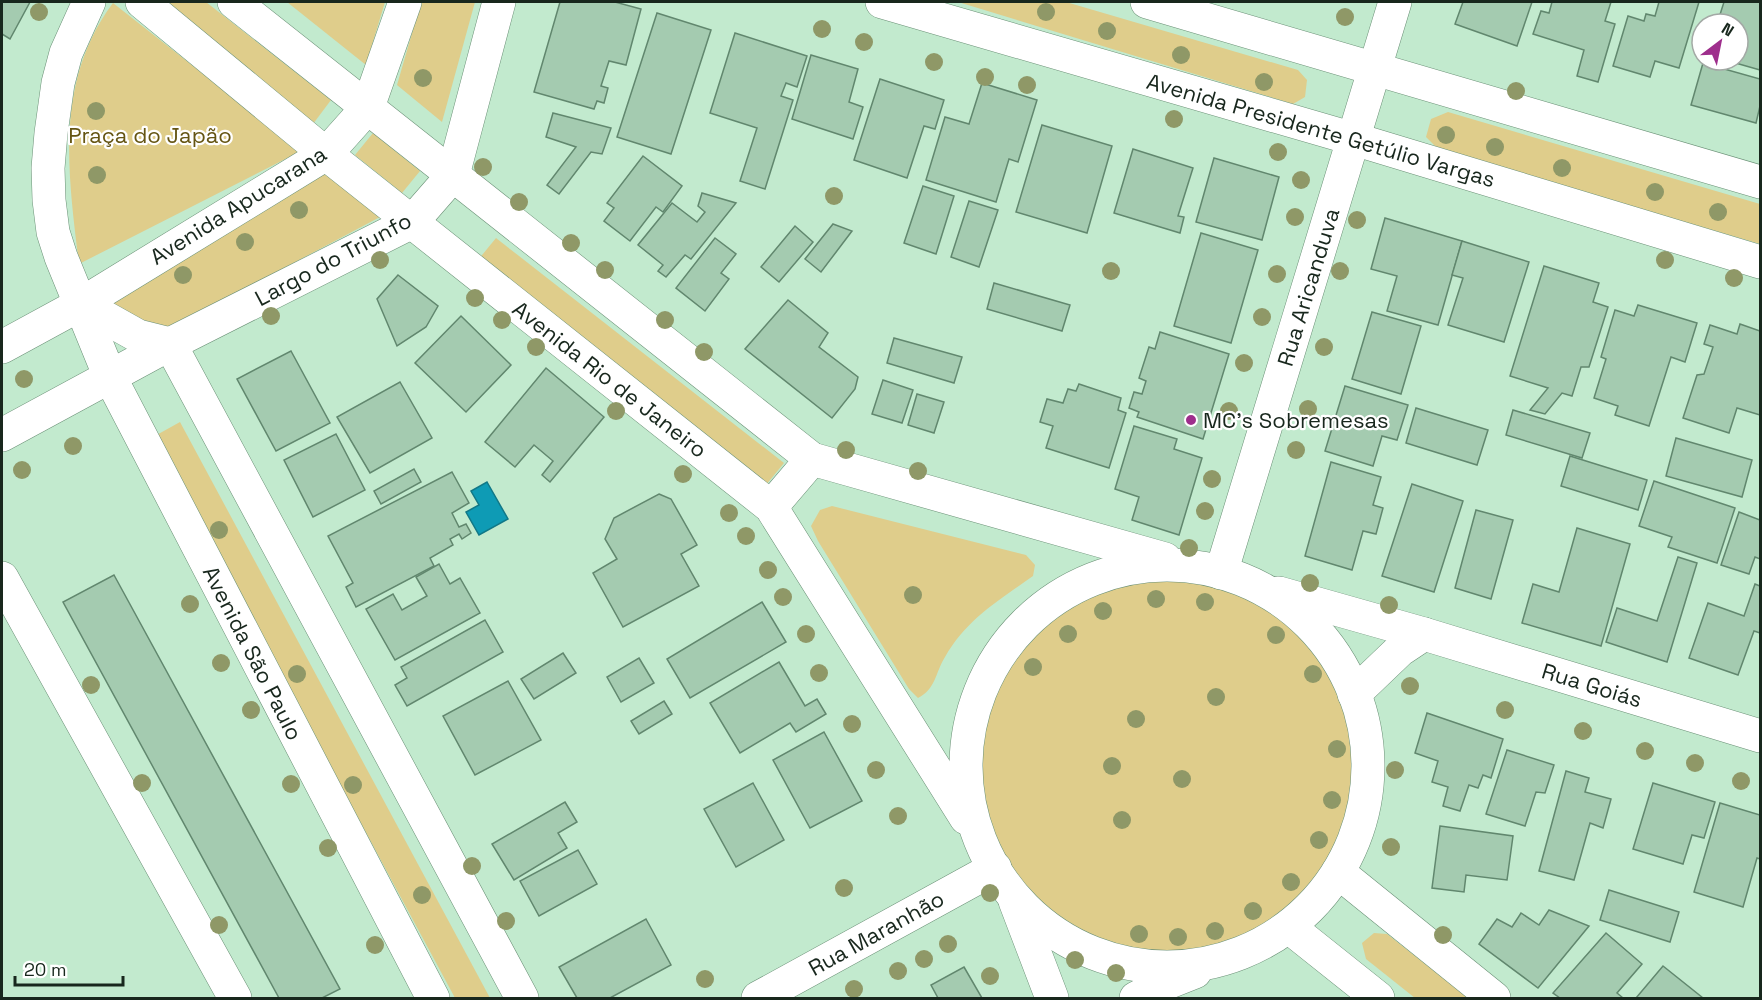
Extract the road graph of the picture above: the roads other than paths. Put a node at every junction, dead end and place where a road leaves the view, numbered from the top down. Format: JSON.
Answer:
{"nodes":[{"id":1,"x":89,"y":2,"type":"edge"},
{"id":2,"x":142,"y":2,"type":"edge"},
{"id":3,"x":234,"y":2,"type":"edge"},
{"id":4,"x":405,"y":2,"type":"edge"},
{"id":5,"x":498,"y":2,"type":"edge"},
{"id":6,"x":882,"y":2,"type":"edge"},
{"id":7,"x":1147,"y":2,"type":"edge"},
{"id":8,"x":1395,"y":2,"type":"edge"},
{"id":9,"x":1374,"y":69,"type":"junction"},
{"id":10,"x":368,"y":107,"type":"junction"},
{"id":11,"x":1353,"y":139,"type":"junction"},
{"id":12,"x":326,"y":154,"type":"junction"},
{"id":13,"x":453,"y":174,"type":"junction"},
{"id":14,"x":1761,"y":182,"type":"edge"},
{"id":15,"x":412,"y":222,"type":"junction"},
{"id":16,"x":1761,"y":262,"type":"edge"},
{"id":17,"x":81,"y":304,"type":"junction"},
{"id":18,"x":170,"y":344,"type":"junction"},
{"id":19,"x":2,"y":347,"type":"edge"},
{"id":20,"x":110,"y":377,"type":"junction"},
{"id":21,"x":2,"y":435,"type":"edge"},
{"id":22,"x":812,"y":459,"type":"junction"},
{"id":23,"x":771,"y":507,"type":"junction"},
{"id":24,"x":1207,"y":570,"type":"junction"},
{"id":25,"x":2,"y":578,"type":"edge"},
{"id":26,"x":1257,"y":586,"type":"junction"},
{"id":27,"x":1424,"y":634,"type":"junction"},
{"id":28,"x":1354,"y":694,"type":"junction"},
{"id":29,"x":1761,"y":736,"type":"edge"},
{"id":30,"x":996,"y":868,"type":"junction"},
{"id":31,"x":1338,"y":872,"type":"junction"},
{"id":32,"x":1289,"y":927,"type":"junction"},
{"id":33,"x":1234,"y":956,"type":"junction"},
{"id":34,"x":235,"y":999,"type":"edge"},
{"id":35,"x":433,"y":999,"type":"edge"},
{"id":36,"x":522,"y":999,"type":"edge"},
{"id":37,"x":758,"y":999,"type":"edge"},
{"id":38,"x":1053,"y":999,"type":"edge"},
{"id":39,"x":1136,"y":999,"type":"edge"},
{"id":40,"x":1378,"y":999,"type":"edge"},
{"id":41,"x":1494,"y":999,"type":"edge"}],
"edges":[{"from":1,"to":17,"type":"street"},
{"from":2,"to":12,"type":"street","name":"Avenida Rio de Janeiro"},
{"from":3,"to":10,"type":"street"},
{"from":4,"to":10,"type":"street","name":"Avenida Apucarana"},
{"from":5,"to":13,"type":"street","name":"Largo do Triunfo"},
{"from":6,"to":11,"type":"street","name":"Avenida Presidente Getúlio Vargas"},
{"from":7,"to":9,"type":"street"},
{"from":8,"to":9,"type":"street","name":"Rua Aricanduva"},
{"from":9,"to":11,"type":"street","name":"Rua Aricanduva"},
{"from":9,"to":14,"type":"street"},
{"from":10,"to":12,"type":"street","name":"Avenida Apucarana"},
{"from":10,"to":13,"type":"street"},
{"from":11,"to":16,"type":"street","name":"Avenida Presidente Getúlio Vargas"},
{"from":11,"to":24,"type":"street","name":"Rua Aricanduva"},
{"from":12,"to":15,"type":"street","name":"Avenida Rio de Janeiro"},
{"from":12,"to":17,"type":"street","name":"Avenida Apucarana"},
{"from":13,"to":15,"type":"street","name":"Largo do Triunfo"},
{"from":13,"to":22,"type":"street"},
{"from":15,"to":18,"type":"street","name":"Largo do Triunfo"},
{"from":15,"to":23,"type":"street","name":"Avenida Rio de Janeiro"},
{"from":17,"to":18,"type":"street"},
{"from":17,"to":19,"type":"street","name":"Avenida Apucarana"},
{"from":17,"to":20,"type":"street","name":"Avenida São Paulo"},
{"from":18,"to":20,"type":"street"},
{"from":18,"to":36,"type":"street"},
{"from":20,"to":21,"type":"street"},
{"from":20,"to":35,"type":"street","name":"Avenida São Paulo"},
{"from":22,"to":23,"type":"street"},
{"from":22,"to":24,"type":"street"},
{"from":23,"to":30,"type":"street","name":"Avenida Rio de Janeiro"},
{"from":24,"to":26,"type":"street"},
{"from":24,"to":30,"type":"street"},
{"from":25,"to":34,"type":"street"},
{"from":26,"to":27,"type":"street","name":"Rua Goiás"},
{"from":26,"to":28,"type":"street"},
{"from":27,"to":28,"type":"street"},
{"from":27,"to":29,"type":"street","name":"Rua Goiás"},
{"from":28,"to":31,"type":"street"},
{"from":30,"to":33,"type":"street"},
{"from":30,"to":37,"type":"street","name":"Rua Maranhão"},
{"from":30,"to":38,"type":"street"},
{"from":31,"to":32,"type":"street"},
{"from":31,"to":41,"type":"street"},
{"from":32,"to":33,"type":"street"},
{"from":32,"to":40,"type":"street"},
{"from":33,"to":39,"type":"street"}]}
